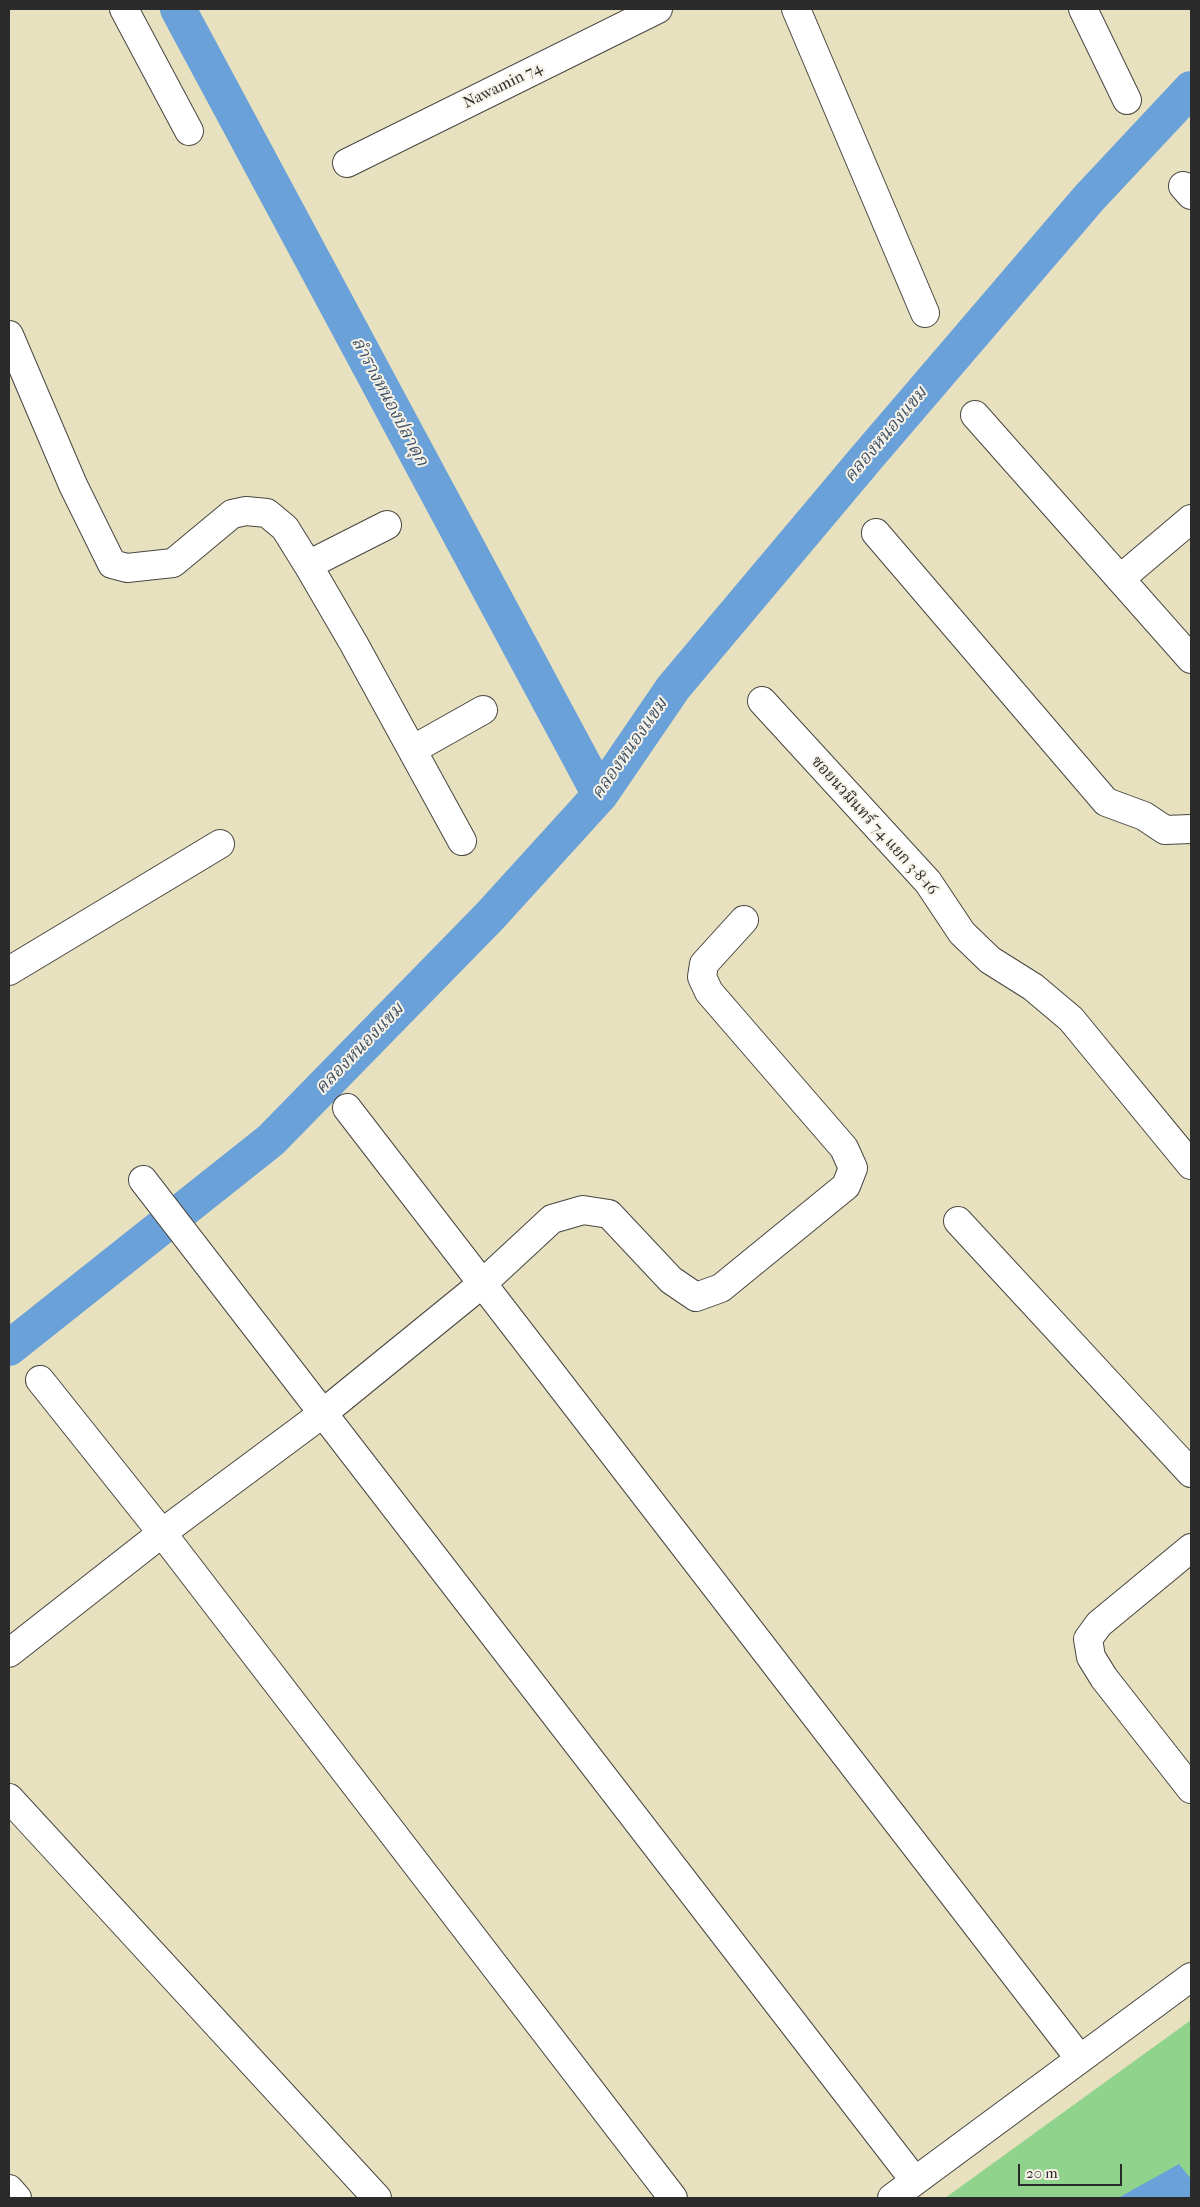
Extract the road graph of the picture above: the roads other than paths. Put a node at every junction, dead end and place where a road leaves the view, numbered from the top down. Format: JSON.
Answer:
{"nodes":[{"id":1,"x":124,"y":9,"type":"edge"},
{"id":2,"x":658,"y":9,"type":"edge"},
{"id":3,"x":796,"y":9,"type":"edge"},
{"id":4,"x":1083,"y":9,"type":"edge"},
{"id":5,"x":1127,"y":100,"type":"dead end"},
{"id":6,"x":189,"y":131,"type":"dead end"},
{"id":7,"x":347,"y":163,"type":"dead end"},
{"id":8,"x":925,"y":313,"type":"dead end"},
{"id":9,"x":9,"y":335,"type":"edge"},
{"id":10,"x":976,"y":415,"type":"dead end"},
{"id":11,"x":1191,"y":519,"type":"edge"},
{"id":12,"x":387,"y":525,"type":"dead end"},
{"id":13,"x":876,"y":533,"type":"dead end"},
{"id":14,"x":308,"y":565,"type":"junction"},
{"id":15,"x":1120,"y":579,"type":"junction"},
{"id":16,"x":1191,"y":659,"type":"edge"},
{"id":17,"x":762,"y":701,"type":"dead end"},
{"id":18,"x":483,"y":710,"type":"dead end"},
{"id":19,"x":412,"y":750,"type":"junction"},
{"id":20,"x":1191,"y":829,"type":"edge"},
{"id":21,"x":462,"y":841,"type":"dead end"},
{"id":22,"x":220,"y":844,"type":"dead end"},
{"id":23,"x":744,"y":920,"type":"dead end"},
{"id":24,"x":9,"y":970,"type":"edge"},
{"id":25,"x":347,"y":1108,"type":"dead end"},
{"id":26,"x":1191,"y":1165,"type":"edge"},
{"id":27,"x":143,"y":1180,"type":"dead end"},
{"id":28,"x":958,"y":1221,"type":"dead end"},
{"id":29,"x":483,"y":1283,"type":"junction"},
{"id":30,"x":40,"y":1380,"type":"dead end"},
{"id":31,"x":322,"y":1414,"type":"junction"},
{"id":32,"x":1191,"y":1473,"type":"edge"},
{"id":33,"x":162,"y":1533,"type":"junction"},
{"id":34,"x":1191,"y":1548,"type":"edge"},
{"id":35,"x":9,"y":1653,"type":"edge"},
{"id":36,"x":1191,"y":1789,"type":"edge"},
{"id":37,"x":9,"y":1798,"type":"edge"},
{"id":38,"x":1191,"y":1977,"type":"edge"},
{"id":39,"x":1080,"y":2060,"type":"junction"},
{"id":40,"x":915,"y":2181,"type":"junction"},
{"id":41,"x":9,"y":2189,"type":"edge"},
{"id":42,"x":17,"y":2198,"type":"edge"},
{"id":43,"x":377,"y":2198,"type":"edge"},
{"id":44,"x":673,"y":2198,"type":"edge"},
{"id":45,"x":892,"y":2198,"type":"edge"}],
"edges":[{"from":1,"to":6,"type":"street"},
{"from":2,"to":7,"type":"street","name":"Nawamin 74"},
{"from":3,"to":8,"type":"street"},
{"from":4,"to":5,"type":"street"},
{"from":9,"to":14,"type":"street"},
{"from":10,"to":15,"type":"street"},
{"from":11,"to":15,"type":"street"},
{"from":12,"to":14,"type":"street"},
{"from":13,"to":20,"type":"street"},
{"from":14,"to":19,"type":"street"},
{"from":15,"to":16,"type":"street"},
{"from":17,"to":26,"type":"street","name":"ซอยนวมินทร์ 74 แยก 3-8-16"},
{"from":18,"to":19,"type":"street"},
{"from":19,"to":21,"type":"street"},
{"from":22,"to":24,"type":"street"},
{"from":23,"to":29,"type":"street"},
{"from":25,"to":29,"type":"street"},
{"from":27,"to":31,"type":"street"},
{"from":28,"to":32,"type":"street"},
{"from":29,"to":31,"type":"street"},
{"from":29,"to":39,"type":"street"},
{"from":30,"to":33,"type":"street"},
{"from":31,"to":33,"type":"street"},
{"from":31,"to":40,"type":"street"},
{"from":33,"to":35,"type":"street"},
{"from":33,"to":44,"type":"street"},
{"from":34,"to":36,"type":"street"},
{"from":37,"to":43,"type":"street"},
{"from":38,"to":39,"type":"street"},
{"from":39,"to":40,"type":"street"},
{"from":40,"to":45,"type":"street"},
{"from":41,"to":42,"type":"street"}]}
